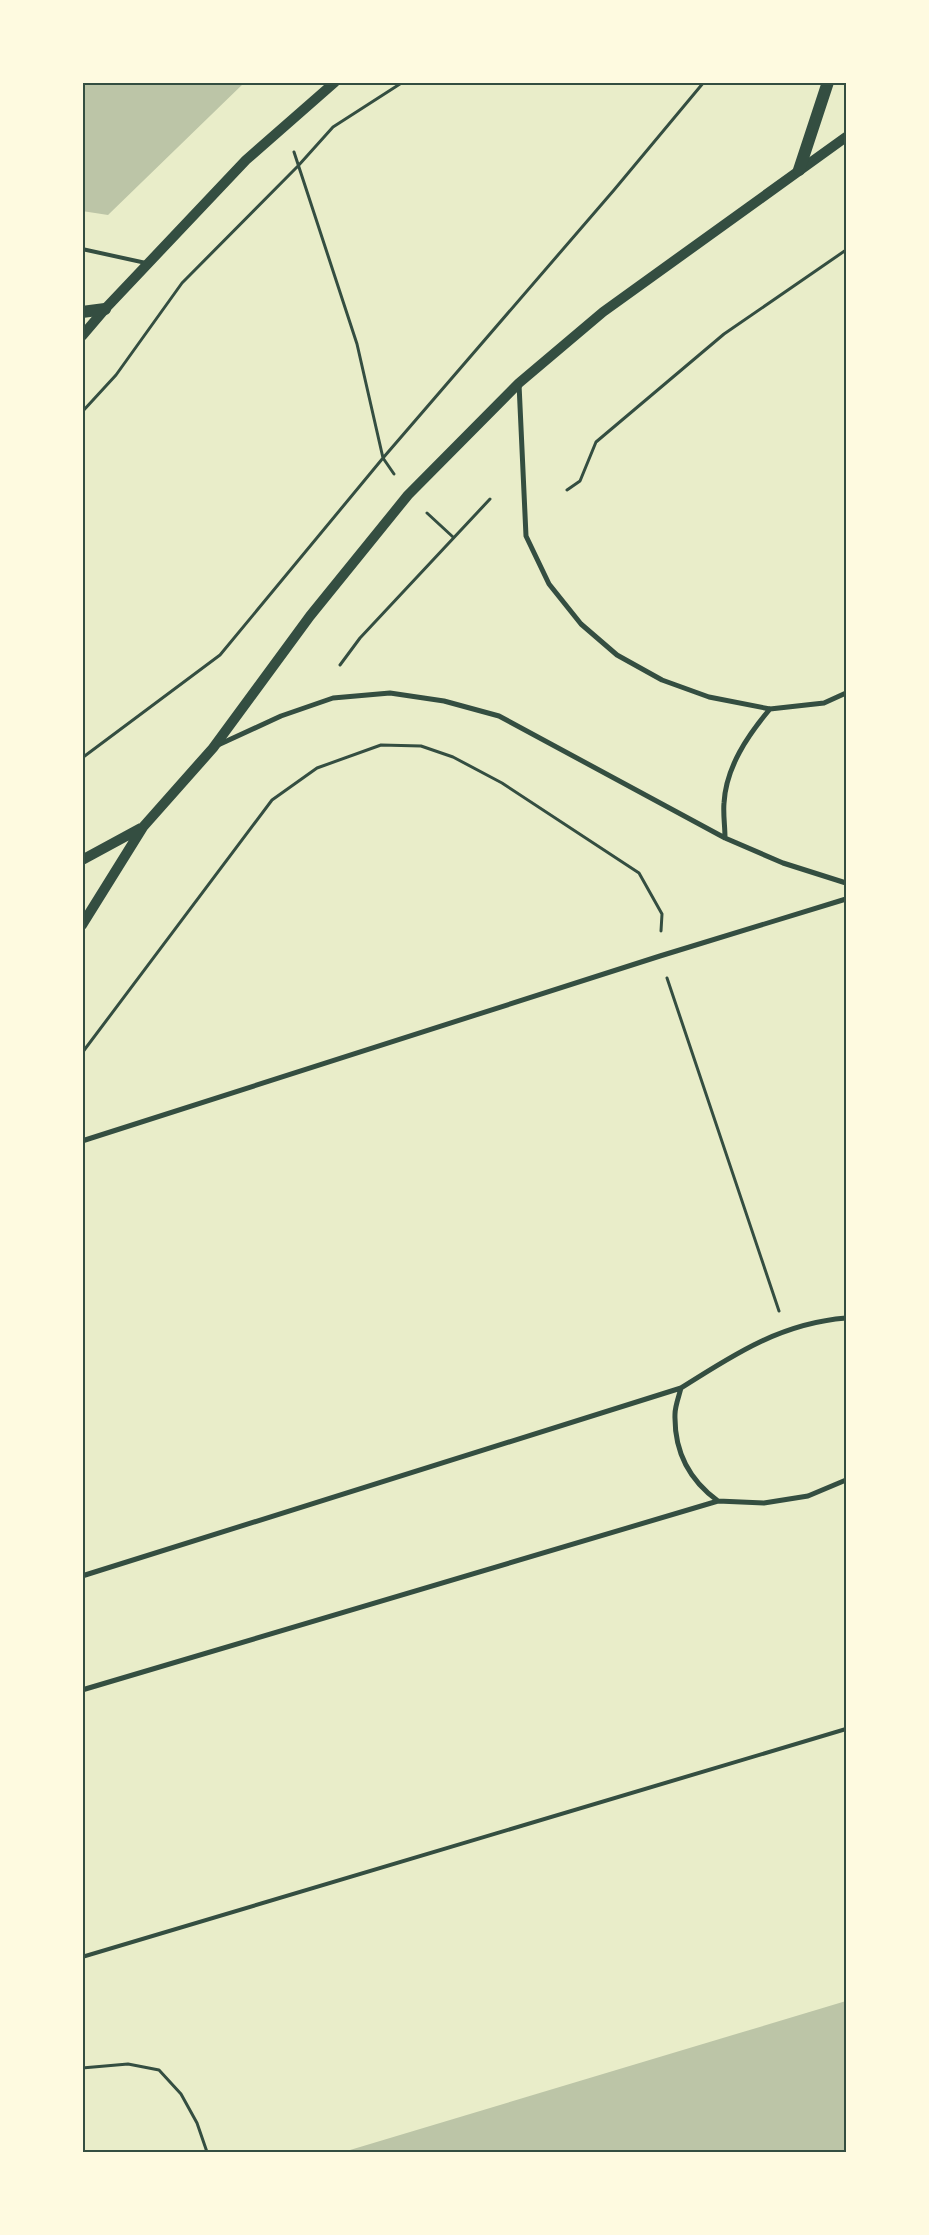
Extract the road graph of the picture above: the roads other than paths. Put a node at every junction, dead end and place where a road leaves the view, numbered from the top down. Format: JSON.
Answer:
{"nodes":[{"id":1,"x":335,"y":82,"type":"edge"},
{"id":2,"x":828,"y":82,"type":"edge"},
{"id":3,"x":846,"y":138,"type":"edge"},
{"id":4,"x":800,"y":170,"type":"junction"},
{"id":5,"x":82,"y":249,"type":"edge"},
{"id":6,"x":148,"y":264,"type":"junction"},
{"id":7,"x":105,"y":308,"type":"junction"},
{"id":8,"x":82,"y":312,"type":"edge"},
{"id":9,"x":82,"y":336,"type":"edge"},
{"id":10,"x":519,"y":383,"type":"junction"},
{"id":11,"x":846,"y":693,"type":"edge"},
{"id":12,"x":770,"y":709,"type":"junction"},
{"id":13,"x":213,"y":748,"type":"junction"},
{"id":14,"x":143,"y":828,"type":"junction"},
{"id":15,"x":725,"y":838,"type":"junction"},
{"id":16,"x":82,"y":860,"type":"edge"},
{"id":17,"x":846,"y":883,"type":"edge"},
{"id":18,"x":846,"y":899,"type":"edge"},
{"id":19,"x":82,"y":925,"type":"edge"},
{"id":20,"x":82,"y":1141,"type":"edge"},
{"id":21,"x":846,"y":1318,"type":"edge"},
{"id":22,"x":681,"y":1388,"type":"junction"},
{"id":23,"x":846,"y":1480,"type":"edge"},
{"id":24,"x":718,"y":1501,"type":"junction"},
{"id":25,"x":82,"y":1576,"type":"edge"},
{"id":26,"x":82,"y":1690,"type":"edge"},
{"id":27,"x":846,"y":1729,"type":"edge"},
{"id":28,"x":82,"y":1957,"type":"edge"}],
"edges":[{"from":1,"to":6,"type":"main road"},
{"from":2,"to":4,"type":"main road"},
{"from":3,"to":4,"type":"main road"},
{"from":4,"to":10,"type":"main road"},
{"from":5,"to":6,"type":"lane"},
{"from":6,"to":7,"type":"main road"},
{"from":7,"to":8,"type":"main road"},
{"from":7,"to":9,"type":"main road"},
{"from":10,"to":12,"type":"street"},
{"from":10,"to":13,"type":"main road"},
{"from":11,"to":12,"type":"street"},
{"from":12,"to":15,"type":"street"},
{"from":13,"to":14,"type":"main road"},
{"from":13,"to":15,"type":"street"},
{"from":14,"to":16,"type":"main road"},
{"from":14,"to":19,"type":"main road"},
{"from":15,"to":17,"type":"street"},
{"from":18,"to":20,"type":"street"},
{"from":21,"to":22,"type":"street"},
{"from":22,"to":24,"type":"street"},
{"from":22,"to":25,"type":"street"},
{"from":23,"to":24,"type":"street"},
{"from":24,"to":26,"type":"street"},
{"from":27,"to":28,"type":"lane"}]}
